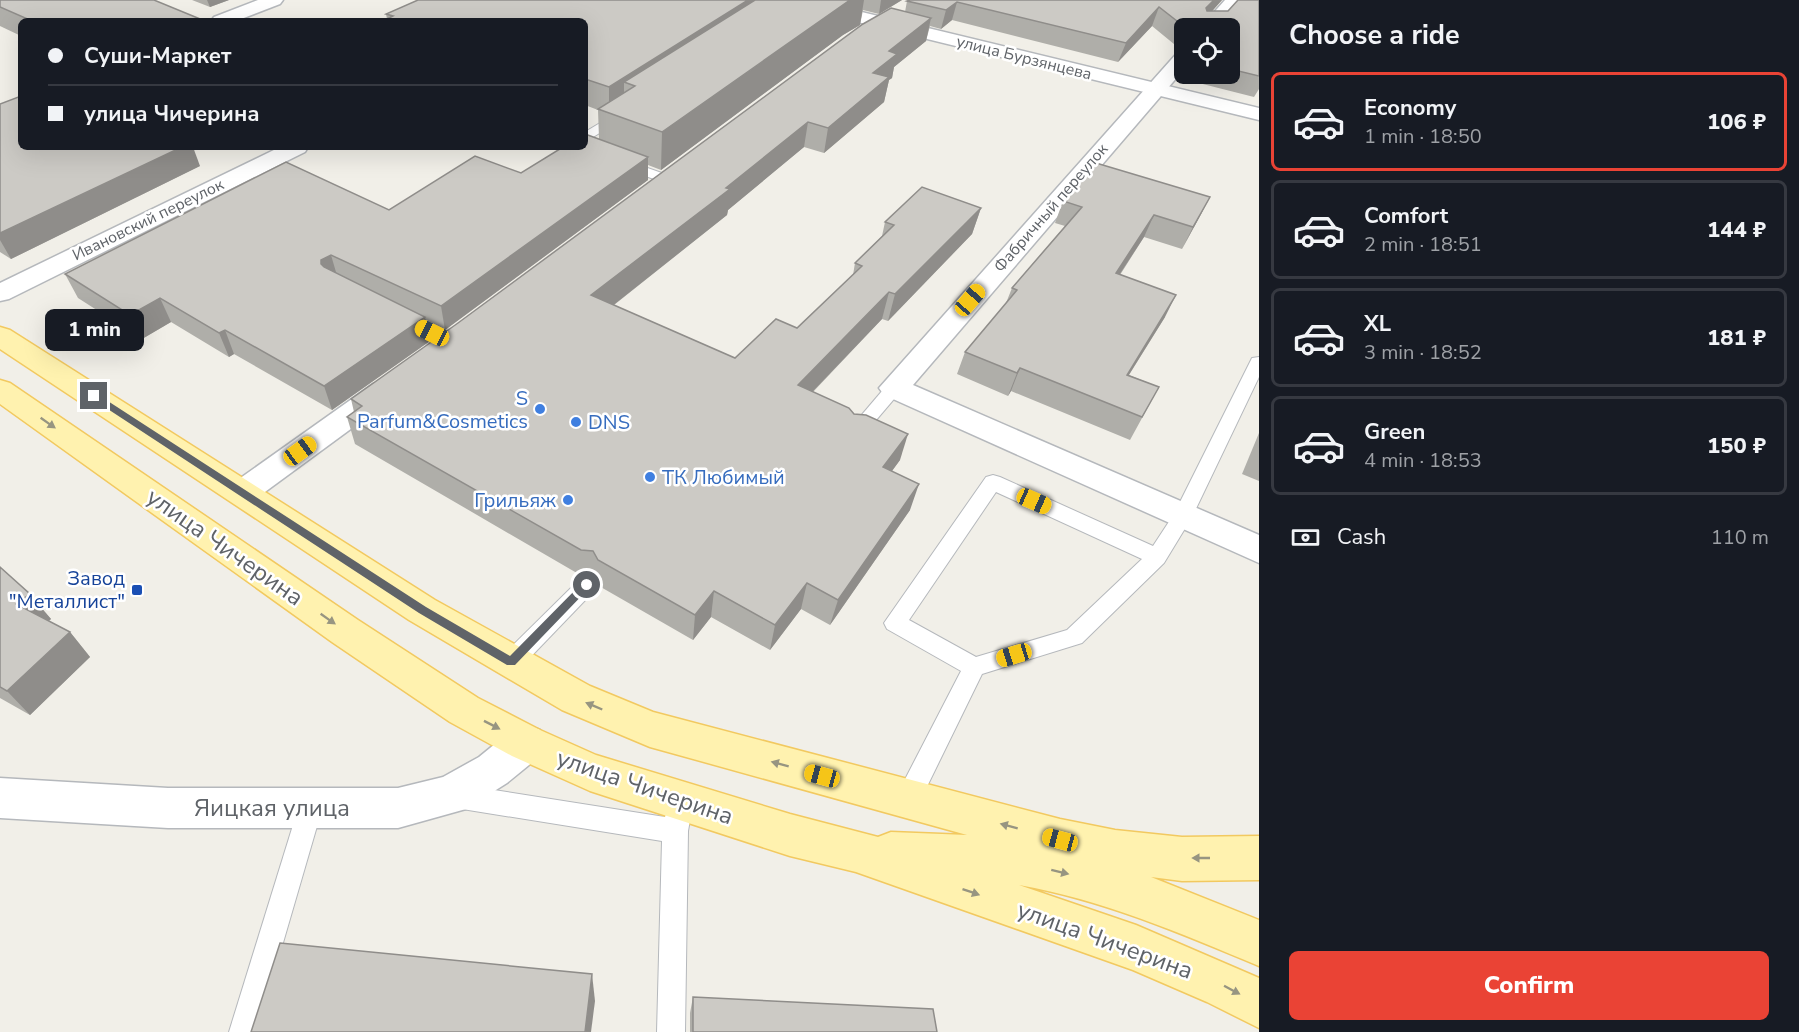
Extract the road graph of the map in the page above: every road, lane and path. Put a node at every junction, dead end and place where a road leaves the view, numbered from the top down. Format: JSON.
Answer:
{"nodes":[{"id":1,"x":274,"y":0,"type":"edge"},
{"id":2,"x":1235,"y":0,"type":"edge"},
{"id":3,"x":789,"y":3,"type":"edge"},
{"id":4,"x":910,"y":6,"type":"dead end"},
{"id":5,"x":228,"y":18,"type":"edge"},
{"id":6,"x":1218,"y":18,"type":"edge"},
{"id":7,"x":884,"y":23,"type":"junction"},
{"id":8,"x":850,"y":41,"type":"edge"},
{"id":9,"x":1174,"y":68,"type":"edge"},
{"id":10,"x":1155,"y":89,"type":"junction"},
{"id":11,"x":634,"y":105,"type":"edge"},
{"id":12,"x":1259,"y":114,"type":"edge"},
{"id":13,"x":588,"y":136,"type":"edge"},
{"id":14,"x":291,"y":150,"type":"edge"},
{"id":15,"x":613,"y":159,"type":"edge"},
{"id":16,"x":667,"y":180,"type":"edge"},
{"id":17,"x":0,"y":294,"type":"edge"},
{"id":18,"x":388,"y":312,"type":"edge"},
{"id":19,"x":0,"y":336,"type":"edge"},
{"id":20,"x":451,"y":342,"type":"edge"},
{"id":21,"x":1258,"y":362,"type":"edge"},
{"id":22,"x":404,"y":376,"type":"edge"},
{"id":23,"x":894,"y":388,"type":"junction"},
{"id":24,"x":0,"y":390,"type":"edge"},
{"id":25,"x":854,"y":435,"type":"edge"},
{"id":26,"x":243,"y":492,"type":"junction"},
{"id":27,"x":1182,"y":517,"type":"junction"},
{"id":28,"x":1259,"y":550,"type":"edge"},
{"id":29,"x":1157,"y":557,"type":"junction"},
{"id":30,"x":587,"y":585,"type":"dead end"},
{"id":31,"x":511,"y":662,"type":"junction"},
{"id":32,"x":974,"y":668,"type":"junction"},
{"id":33,"x":526,"y":743,"type":"junction"},
{"id":34,"x":451,"y":795,"type":"junction"},
{"id":35,"x":0,"y":798,"type":"edge"},
{"id":36,"x":908,"y":800,"type":"junction"},
{"id":37,"x":310,"y":809,"type":"junction"},
{"id":38,"x":678,"y":817,"type":"junction"},
{"id":39,"x":856,"y":851,"type":"junction"},
{"id":40,"x":1259,"y":858,"type":"edge"},
{"id":41,"x":1259,"y":943,"type":"edge"},
{"id":42,"x":1259,"y":1004,"type":"edge"},
{"id":43,"x":243,"y":1032,"type":"edge"},
{"id":44,"x":671,"y":1032,"type":"edge"}],
"edges":[{"from":1,"to":5,"type":"street"},
{"from":2,"to":6,"type":"street"},
{"from":3,"to":7,"type":"street","name":"улица Бурзянцева"},
{"from":4,"to":7,"type":"street"},
{"from":7,"to":8,"type":"street"},
{"from":7,"to":10,"type":"street","name":"улица Бурзянцева"},
{"from":9,"to":10,"type":"street","name":"Фабричный переулок"},
{"from":10,"to":12,"type":"street","name":"улица Бурзянцева"},
{"from":10,"to":23,"type":"street","name":"Фабричный переулок"},
{"from":11,"to":13,"type":"lane"},
{"from":14,"to":17,"type":"street","name":"Ивановский переулок"},
{"from":15,"to":16,"type":"lane"},
{"from":18,"to":20,"type":"lane"},
{"from":19,"to":26,"type":"main road"},
{"from":21,"to":27,"type":"lane"},
{"from":22,"to":26,"type":"street"},
{"from":23,"to":25,"type":"lane"},
{"from":23,"to":27,"type":"street"},
{"from":24,"to":33,"type":"main road","name":"улица Чичерина","one_way":true},
{"from":26,"to":31,"type":"main road"},
{"from":27,"to":28,"type":"street"},
{"from":27,"to":29,"type":"lane"},
{"from":29,"to":32,"type":"lane"},
{"from":29,"to":32,"type":"lane"},
{"from":30,"to":31,"type":"lane"},
{"from":36,"to":31,"type":"main road","one_way":true},
{"from":32,"to":36,"type":"lane"},
{"from":33,"to":34,"type":"street","name":"Яицкая улица"},
{"from":33,"to":38,"type":"main road","name":"улица Чичерина"},
{"from":34,"to":37,"type":"street","name":"Яицкая улица"},
{"from":34,"to":38,"type":"lane"},
{"from":35,"to":37,"type":"street","name":"Яицкая улица"},
{"from":40,"to":36,"type":"main road","one_way":true},
{"from":37,"to":43,"type":"lane"},
{"from":38,"to":39,"type":"main road","name":"улица Чичерина"},
{"from":38,"to":44,"type":"lane"},
{"from":39,"to":41,"type":"main road","one_way":true},
{"from":39,"to":42,"type":"main road","name":"улица Чичерина","one_way":true}]}
